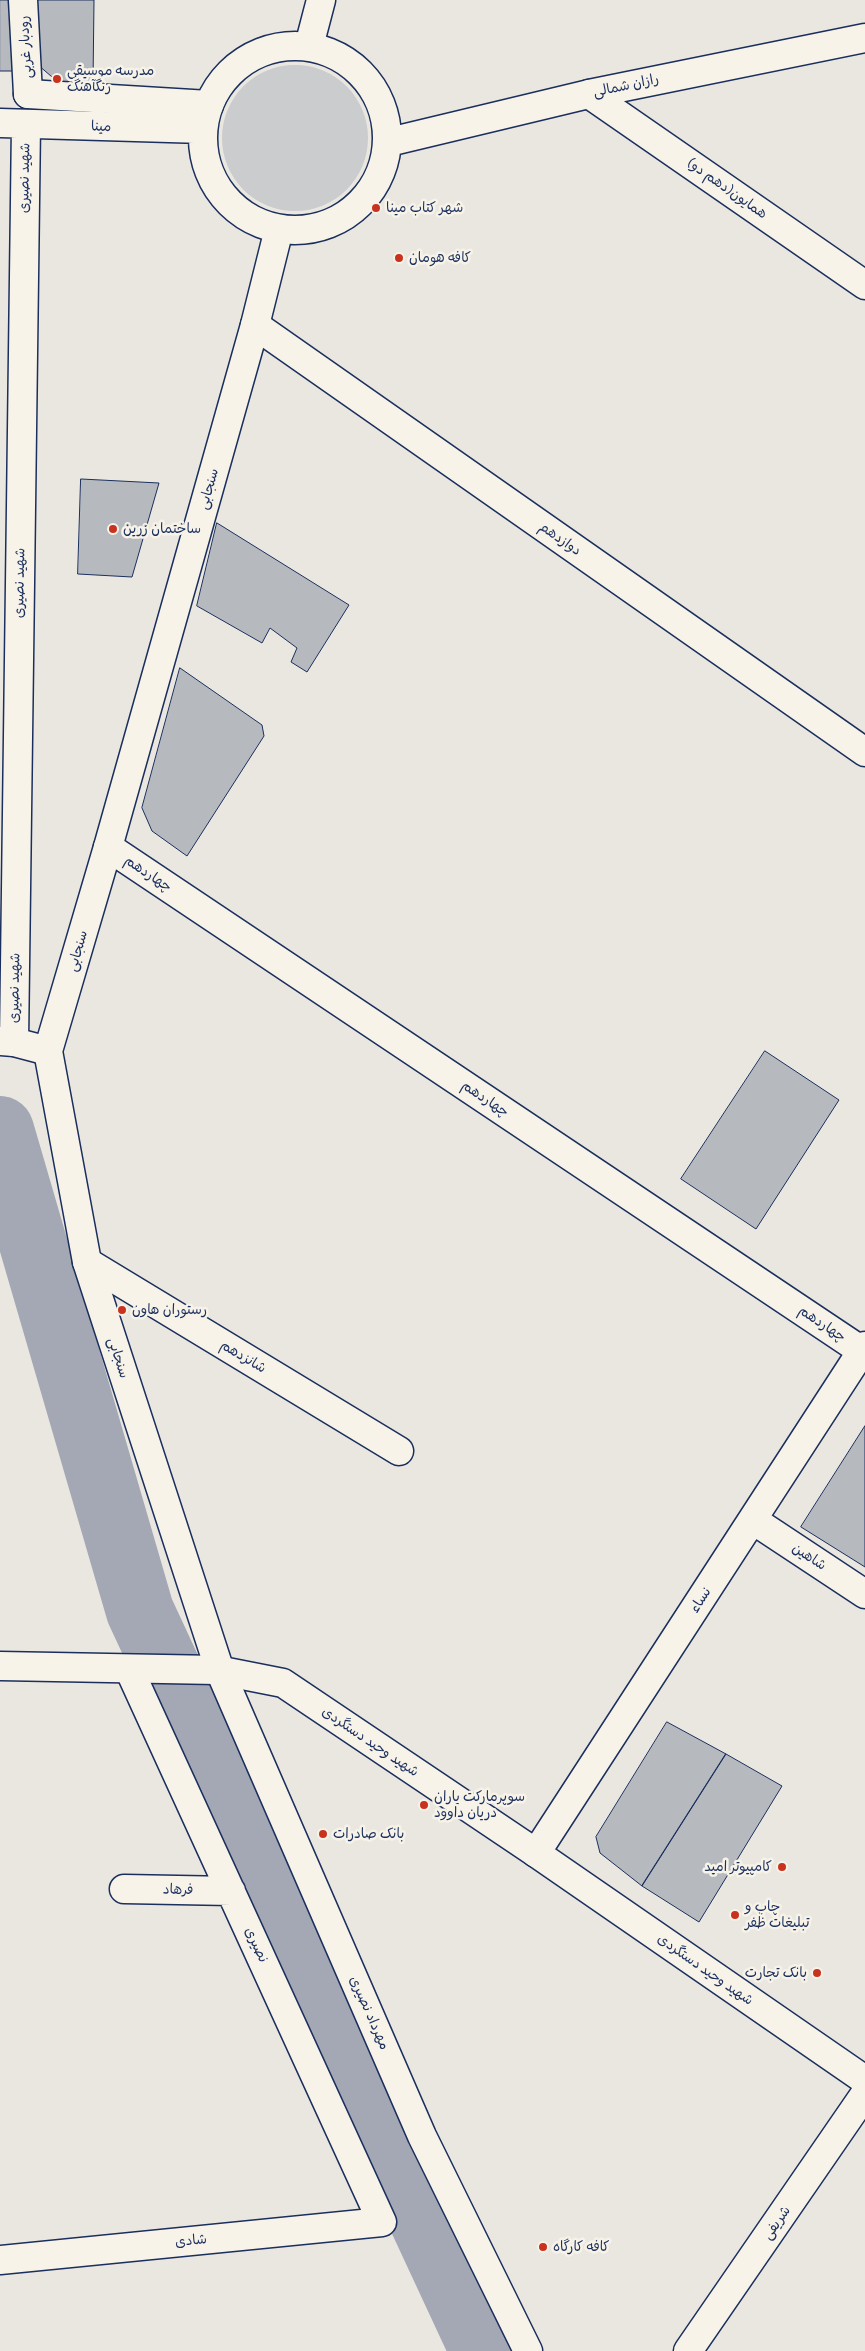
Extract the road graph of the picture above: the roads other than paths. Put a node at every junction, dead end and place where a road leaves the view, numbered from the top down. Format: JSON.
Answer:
{"nodes":[{"id":1,"x":23,"y":0,"type":"edge"},
{"id":2,"x":321,"y":0,"type":"edge"},
{"id":3,"x":865,"y":38,"type":"edge"},
{"id":4,"x":309,"y":46,"type":"junction"},
{"id":5,"x":589,"y":94,"type":"junction"},
{"id":6,"x":206,"y":117,"type":"junction"},
{"id":7,"x":13,"y":124,"type":"edge"},
{"id":8,"x":389,"y":142,"type":"junction"},
{"id":9,"x":279,"y":229,"type":"junction"},
{"id":10,"x":865,"y":285,"type":"edge"},
{"id":11,"x":254,"y":325,"type":"junction"},
{"id":12,"x":865,"y":752,"type":"edge"},
{"id":13,"x":108,"y":847,"type":"junction"},
{"id":14,"x":7,"y":1042,"type":"edge"},
{"id":15,"x":48,"y":1051,"type":"junction"},
{"id":16,"x":87,"y":1262,"type":"junction"},
{"id":17,"x":864,"y":1350,"type":"edge"},
{"id":18,"x":399,"y":1451,"type":"dead end"},
{"id":19,"x":753,"y":1520,"type":"junction"},
{"id":20,"x":865,"y":1594,"type":"edge"},
{"id":21,"x":0,"y":1666,"type":"edge"},
{"id":22,"x":131,"y":1669,"type":"junction"},
{"id":23,"x":218,"y":1671,"type":"junction"},
{"id":24,"x":536,"y":1853,"type":"junction"},
{"id":25,"x":124,"y":1889,"type":"dead end"},
{"id":26,"x":231,"y":1891,"type":"junction"},
{"id":27,"x":865,"y":2080,"type":"edge"},
{"id":28,"x":865,"y":2094,"type":"edge"},
{"id":29,"x":382,"y":2222,"type":"joint"},
{"id":30,"x":0,"y":2260,"type":"edge"},
{"id":31,"x":528,"y":2351,"type":"edge"},
{"id":32,"x":688,"y":2351,"type":"edge"}],
"edges":[{"from":1,"to":6,"type":"street","name":"رودبار غربی"},
{"from":2,"to":4,"type":"street"},
{"from":3,"to":5,"type":"street","name":"رازان شمالی"},
{"from":4,"to":6,"type":"street"},
{"from":4,"to":8,"type":"street"},
{"from":5,"to":8,"type":"street","name":"رازان شمالی"},
{"from":5,"to":10,"type":"street","name":"همایون(دهم دو)"},
{"from":6,"to":7,"type":"street","name":"مینا"},
{"from":6,"to":9,"type":"street"},
{"from":7,"to":14,"type":"street","name":"شهید نصیری"},
{"from":8,"to":9,"type":"street"},
{"from":9,"to":11,"type":"street","name":"سنجابی"},
{"from":11,"to":12,"type":"street","name":"دوازدهم"},
{"from":11,"to":13,"type":"street","name":"سنجابی"},
{"from":13,"to":15,"type":"street","name":"سنجابی"},
{"from":13,"to":17,"type":"street","name":"چهاردهم"},
{"from":14,"to":15,"type":"street"},
{"from":15,"to":16,"type":"street","name":"سنجابی"},
{"from":16,"to":18,"type":"street","name":"شانزدهم"},
{"from":16,"to":23,"type":"street","name":"سنجابی"},
{"from":17,"to":19,"type":"street","name":"نساء"},
{"from":19,"to":20,"type":"street","name":"شاهین"},
{"from":19,"to":24,"type":"street","name":"نساء"},
{"from":21,"to":22,"type":"street","name":"شهید وحید دستگردی"},
{"from":22,"to":23,"type":"street","name":"شهید وحید دستگردی"},
{"from":22,"to":26,"type":"street","name":"نصیری"},
{"from":23,"to":24,"type":"street","name":"شهید وحید دستگردی"},
{"from":23,"to":31,"type":"street","name":"مهرداد نصیری"},
{"from":24,"to":27,"type":"street","name":"شهید وحید دستگردی"},
{"from":25,"to":26,"type":"street","name":"فرهاد"},
{"from":26,"to":29,"type":"street","name":"نصیری"},
{"from":28,"to":32,"type":"street","name":"شریفی"},
{"from":29,"to":30,"type":"street","name":"شادی"}]}
